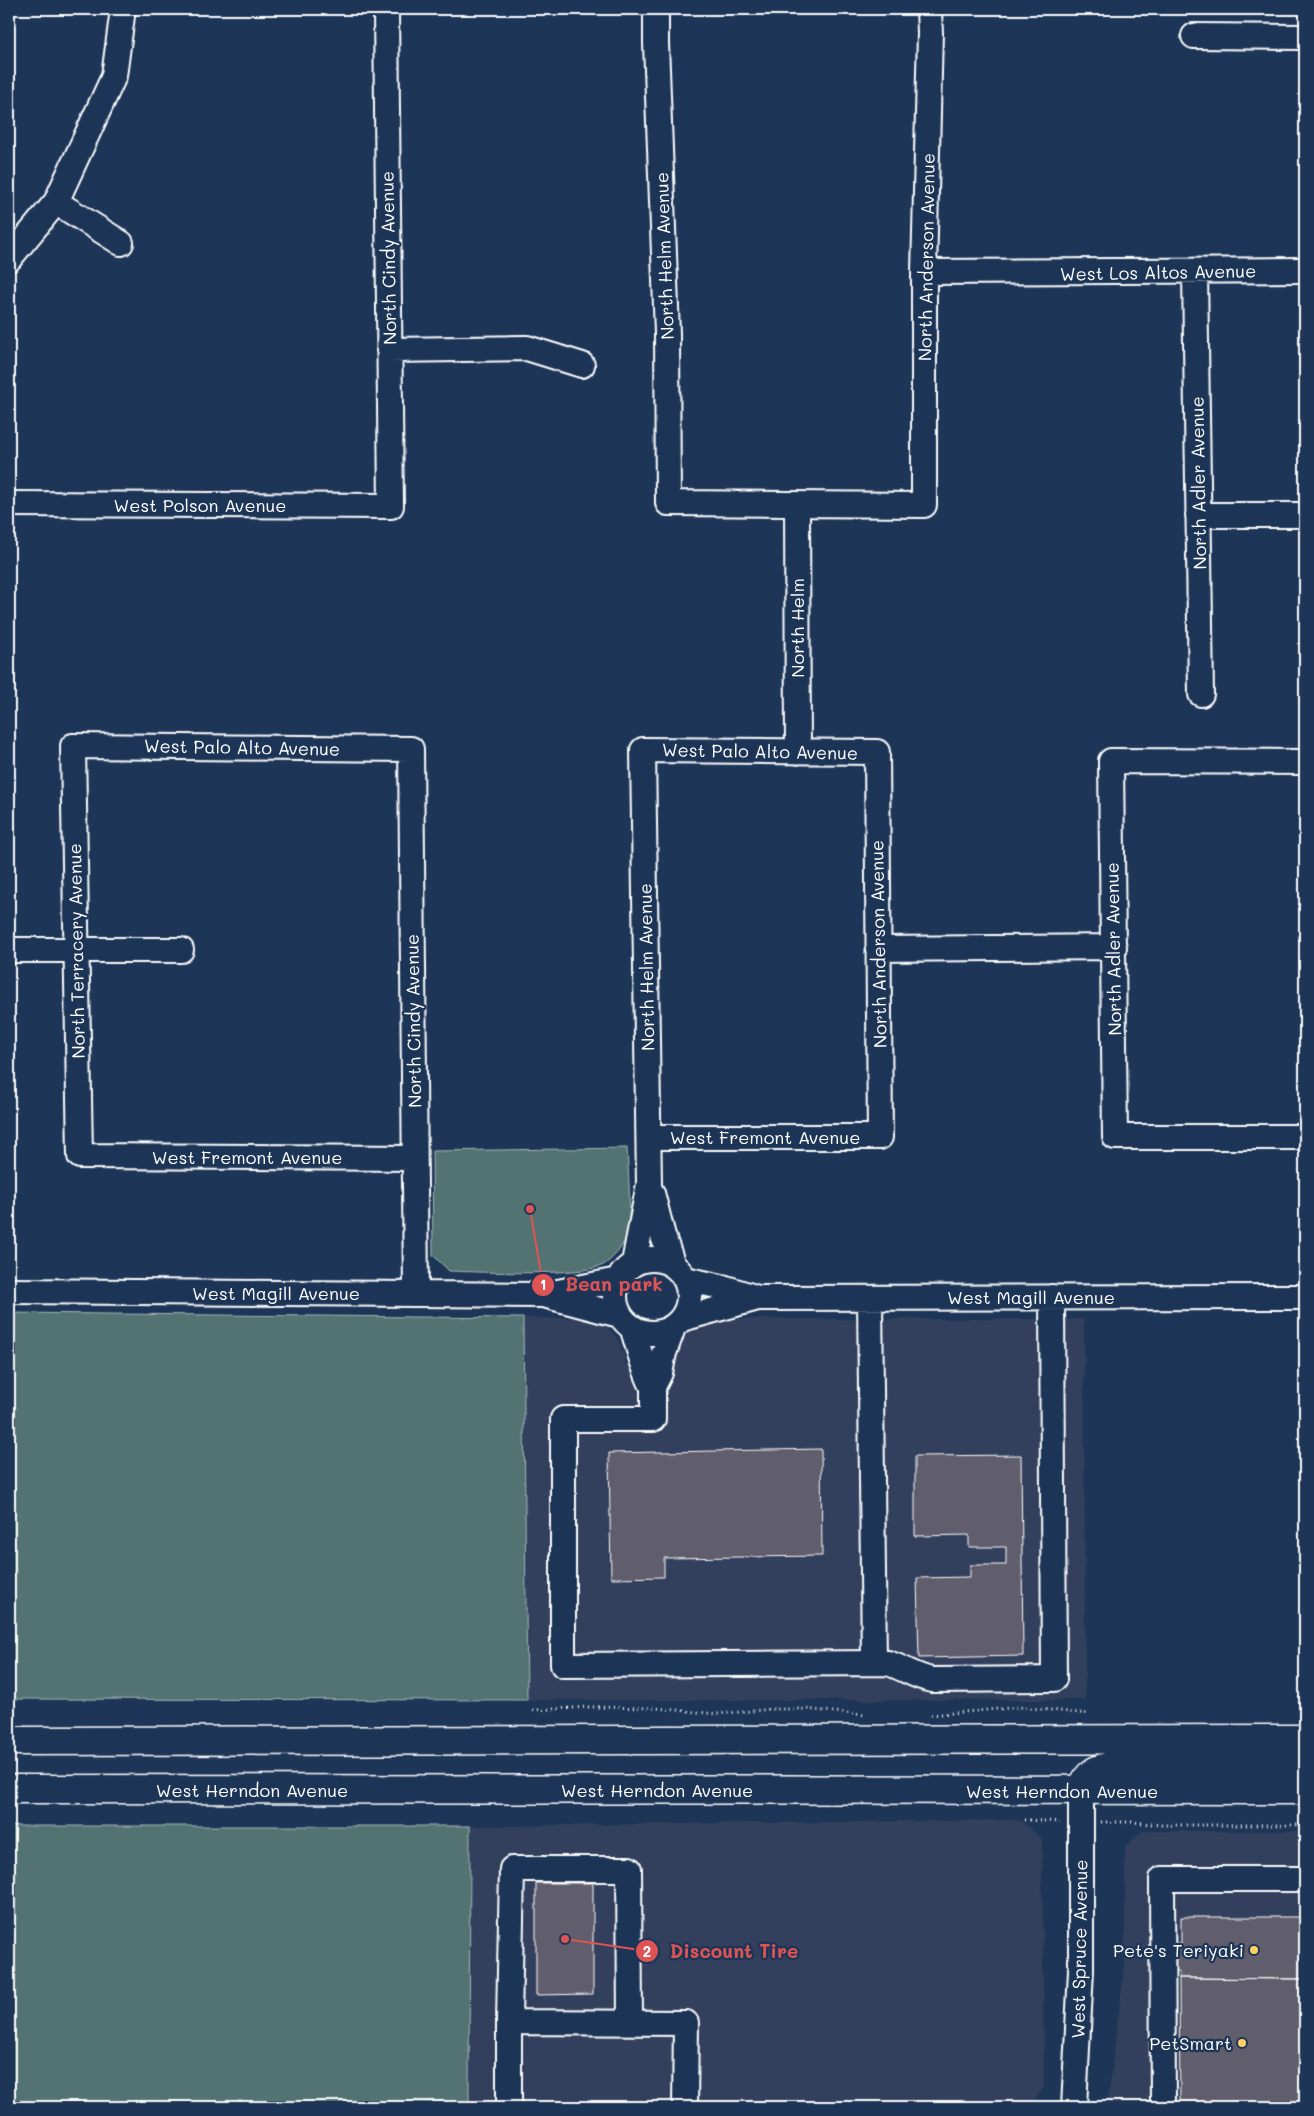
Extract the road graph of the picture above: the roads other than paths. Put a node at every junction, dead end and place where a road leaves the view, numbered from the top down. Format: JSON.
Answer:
{"nodes":[{"id":1,"x":123,"y":9,"type":"edge"},
{"id":2,"x":386,"y":9,"type":"edge"},
{"id":3,"x":656,"y":9,"type":"edge"},
{"id":4,"x":928,"y":9,"type":"edge"},
{"id":5,"x":1194,"y":36,"type":"dead end"},
{"id":6,"x":1305,"y":37,"type":"edge"},
{"id":7,"x":56,"y":202,"type":"junction"},
{"id":8,"x":121,"y":243,"type":"dead end"},
{"id":9,"x":9,"y":259,"type":"edge"},
{"id":10,"x":1305,"y":270,"type":"edge"},
{"id":11,"x":924,"y":272,"type":"junction"},
{"id":12,"x":1195,"y":272,"type":"junction"},
{"id":13,"x":390,"y":350,"type":"junction"},
{"id":14,"x":582,"y":365,"type":"dead end"},
{"id":15,"x":9,"y":504,"type":"edge"},
{"id":16,"x":797,"y":505,"type":"junction"},
{"id":17,"x":391,"y":506,"type":"joint"},
{"id":18,"x":1198,"y":515,"type":"junction"},
{"id":19,"x":1305,"y":515,"type":"edge"},
{"id":20,"x":1202,"y":694,"type":"dead end"},
{"id":21,"x":73,"y":746,"type":"joint"},
{"id":22,"x":411,"y":749,"type":"joint"},
{"id":23,"x":643,"y":750,"type":"joint"},
{"id":24,"x":798,"y":752,"type":"junction"},
{"id":25,"x":876,"y":752,"type":"joint"},
{"id":26,"x":1305,"y":762,"type":"edge"},
{"id":27,"x":1114,"y":947,"type":"junction"},
{"id":28,"x":878,"y":949,"type":"junction"},
{"id":29,"x":9,"y":950,"type":"edge"},
{"id":30,"x":76,"y":950,"type":"junction"},
{"id":31,"x":181,"y":950,"type":"dead end"},
{"id":32,"x":649,"y":1137,"type":"junction"},
{"id":33,"x":880,"y":1137,"type":"joint"},
{"id":34,"x":1305,"y":1137,"type":"edge"},
{"id":35,"x":80,"y":1156,"type":"joint"},
{"id":36,"x":414,"y":1158,"type":"junction"},
{"id":37,"x":649,"y":1184,"type":"junction"},
{"id":38,"x":626,"y":1271,"type":"junction"},
{"id":39,"x":679,"y":1272,"type":"junction"},
{"id":40,"x":9,"y":1291,"type":"edge"},
{"id":41,"x":416,"y":1294,"type":"junction"},
{"id":42,"x":543,"y":1295,"type":"junction"},
{"id":43,"x":1052,"y":1297,"type":"junction"},
{"id":44,"x":1305,"y":1297,"type":"edge"},
{"id":45,"x":758,"y":1298,"type":"junction"},
{"id":46,"x":870,"y":1298,"type":"junction"},
{"id":47,"x":626,"y":1321,"type":"junction"},
{"id":48,"x":677,"y":1323,"type":"junction"},
{"id":49,"x":653,"y":1387,"type":"junction"},
{"id":50,"x":874,"y":1663,"type":"junction"},
{"id":51,"x":1305,"y":1739,"type":"edge"},
{"id":52,"x":9,"y":1741,"type":"edge"},
{"id":53,"x":1305,"y":1764,"type":"edge"},
{"id":54,"x":9,"y":1789,"type":"edge"},
{"id":55,"x":1305,"y":1790,"type":"edge"},
{"id":56,"x":1081,"y":1791,"type":"junction"},
{"id":57,"x":1305,"y":1878,"type":"edge"},
{"id":58,"x":630,"y":2021,"type":"junction"},
{"id":59,"x":508,"y":2022,"type":"junction"},
{"id":60,"x":509,"y":2107,"type":"edge"},
{"id":61,"x":684,"y":2107,"type":"edge"},
{"id":62,"x":1074,"y":2107,"type":"edge"},
{"id":63,"x":1163,"y":2107,"type":"edge"}],
"edges":[{"from":1,"to":7,"type":"street"},
{"from":2,"to":13,"type":"street","name":"North Cindy Avenue"},
{"from":3,"to":16,"type":"street","name":"North Helm Avenue"},
{"from":4,"to":11,"type":"street","name":"North Anderson Avenue"},
{"from":5,"to":6,"type":"street"},
{"from":7,"to":8,"type":"street"},
{"from":7,"to":9,"type":"street"},
{"from":10,"to":12,"type":"street","name":"West Los Altos Avenue"},
{"from":11,"to":12,"type":"street","name":"West Los Altos Avenue"},
{"from":11,"to":16,"type":"street","name":"North Anderson Avenue"},
{"from":12,"to":18,"type":"street","name":"North Adler Avenue"},
{"from":13,"to":14,"type":"street"},
{"from":13,"to":17,"type":"street","name":"North Cindy Avenue"},
{"from":15,"to":17,"type":"street","name":"West Polson Avenue"},
{"from":16,"to":24,"type":"street","name":"North Helm"},
{"from":18,"to":19,"type":"street"},
{"from":18,"to":20,"type":"street","name":"North Adler Avenue"},
{"from":21,"to":22,"type":"street","name":"West Palo Alto Avenue"},
{"from":21,"to":30,"type":"street","name":"North Terracery Avenue"},
{"from":22,"to":36,"type":"street","name":"North Cindy Avenue"},
{"from":23,"to":24,"type":"street","name":"West Palo Alto Avenue"},
{"from":23,"to":32,"type":"street","name":"North Helm Avenue"},
{"from":24,"to":25,"type":"street","name":"West Palo Alto Avenue"},
{"from":25,"to":28,"type":"street","name":"North Anderson Avenue"},
{"from":26,"to":27,"type":"street","name":"North Adler Avenue"},
{"from":27,"to":28,"type":"street"},
{"from":27,"to":34,"type":"street","name":"North Adler Avenue"},
{"from":28,"to":33,"type":"street","name":"North Anderson Avenue"},
{"from":29,"to":30,"type":"street"},
{"from":30,"to":31,"type":"street"},
{"from":30,"to":35,"type":"street","name":"North Terracery Avenue"},
{"from":32,"to":33,"type":"street","name":"West Fremont Avenue"},
{"from":32,"to":37,"type":"street","name":"North Helm Avenue"},
{"from":35,"to":36,"type":"street","name":"West Fremont Avenue"},
{"from":36,"to":41,"type":"street","name":"North Cindy Avenue"},
{"from":37,"to":38,"type":"street","name":"North Helm Avenue"},
{"from":37,"to":39,"type":"street","name":"North Helm Avenue"},
{"from":38,"to":39,"type":"street"},
{"from":38,"to":42,"type":"street","name":"West Magill Avenue"},
{"from":38,"to":47,"type":"street"},
{"from":39,"to":45,"type":"street","name":"West Magill Avenue"},
{"from":39,"to":48,"type":"street"},
{"from":40,"to":41,"type":"street","name":"West Magill Avenue"},
{"from":41,"to":42,"type":"street","name":"West Magill Avenue"},
{"from":42,"to":47,"type":"street","name":"West Magill Avenue"},
{"from":43,"to":44,"type":"street","name":"West Magill Avenue"},
{"from":43,"to":46,"type":"street","name":"West Magill Avenue"},
{"from":43,"to":50,"type":"street"},
{"from":45,"to":46,"type":"street","name":"West Magill Avenue"},
{"from":45,"to":48,"type":"street","name":"West Magill Avenue"},
{"from":46,"to":50,"type":"street"},
{"from":47,"to":48,"type":"street"},
{"from":47,"to":49,"type":"street"},
{"from":48,"to":49,"type":"street"},
{"from":49,"to":50,"type":"street"},
{"from":51,"to":52,"type":"main road"},
{"from":53,"to":56,"type":"main road"},
{"from":54,"to":56,"type":"main road","name":"West Herndon Avenue"},
{"from":55,"to":56,"type":"main road","name":"West Herndon Avenue"},
{"from":56,"to":62,"type":"street","name":"West Spruce Avenue"},
{"from":57,"to":63,"type":"street"},
{"from":58,"to":59,"type":"street"},
{"from":58,"to":59,"type":"street"},
{"from":58,"to":61,"type":"street"},
{"from":59,"to":60,"type":"street"}]}
